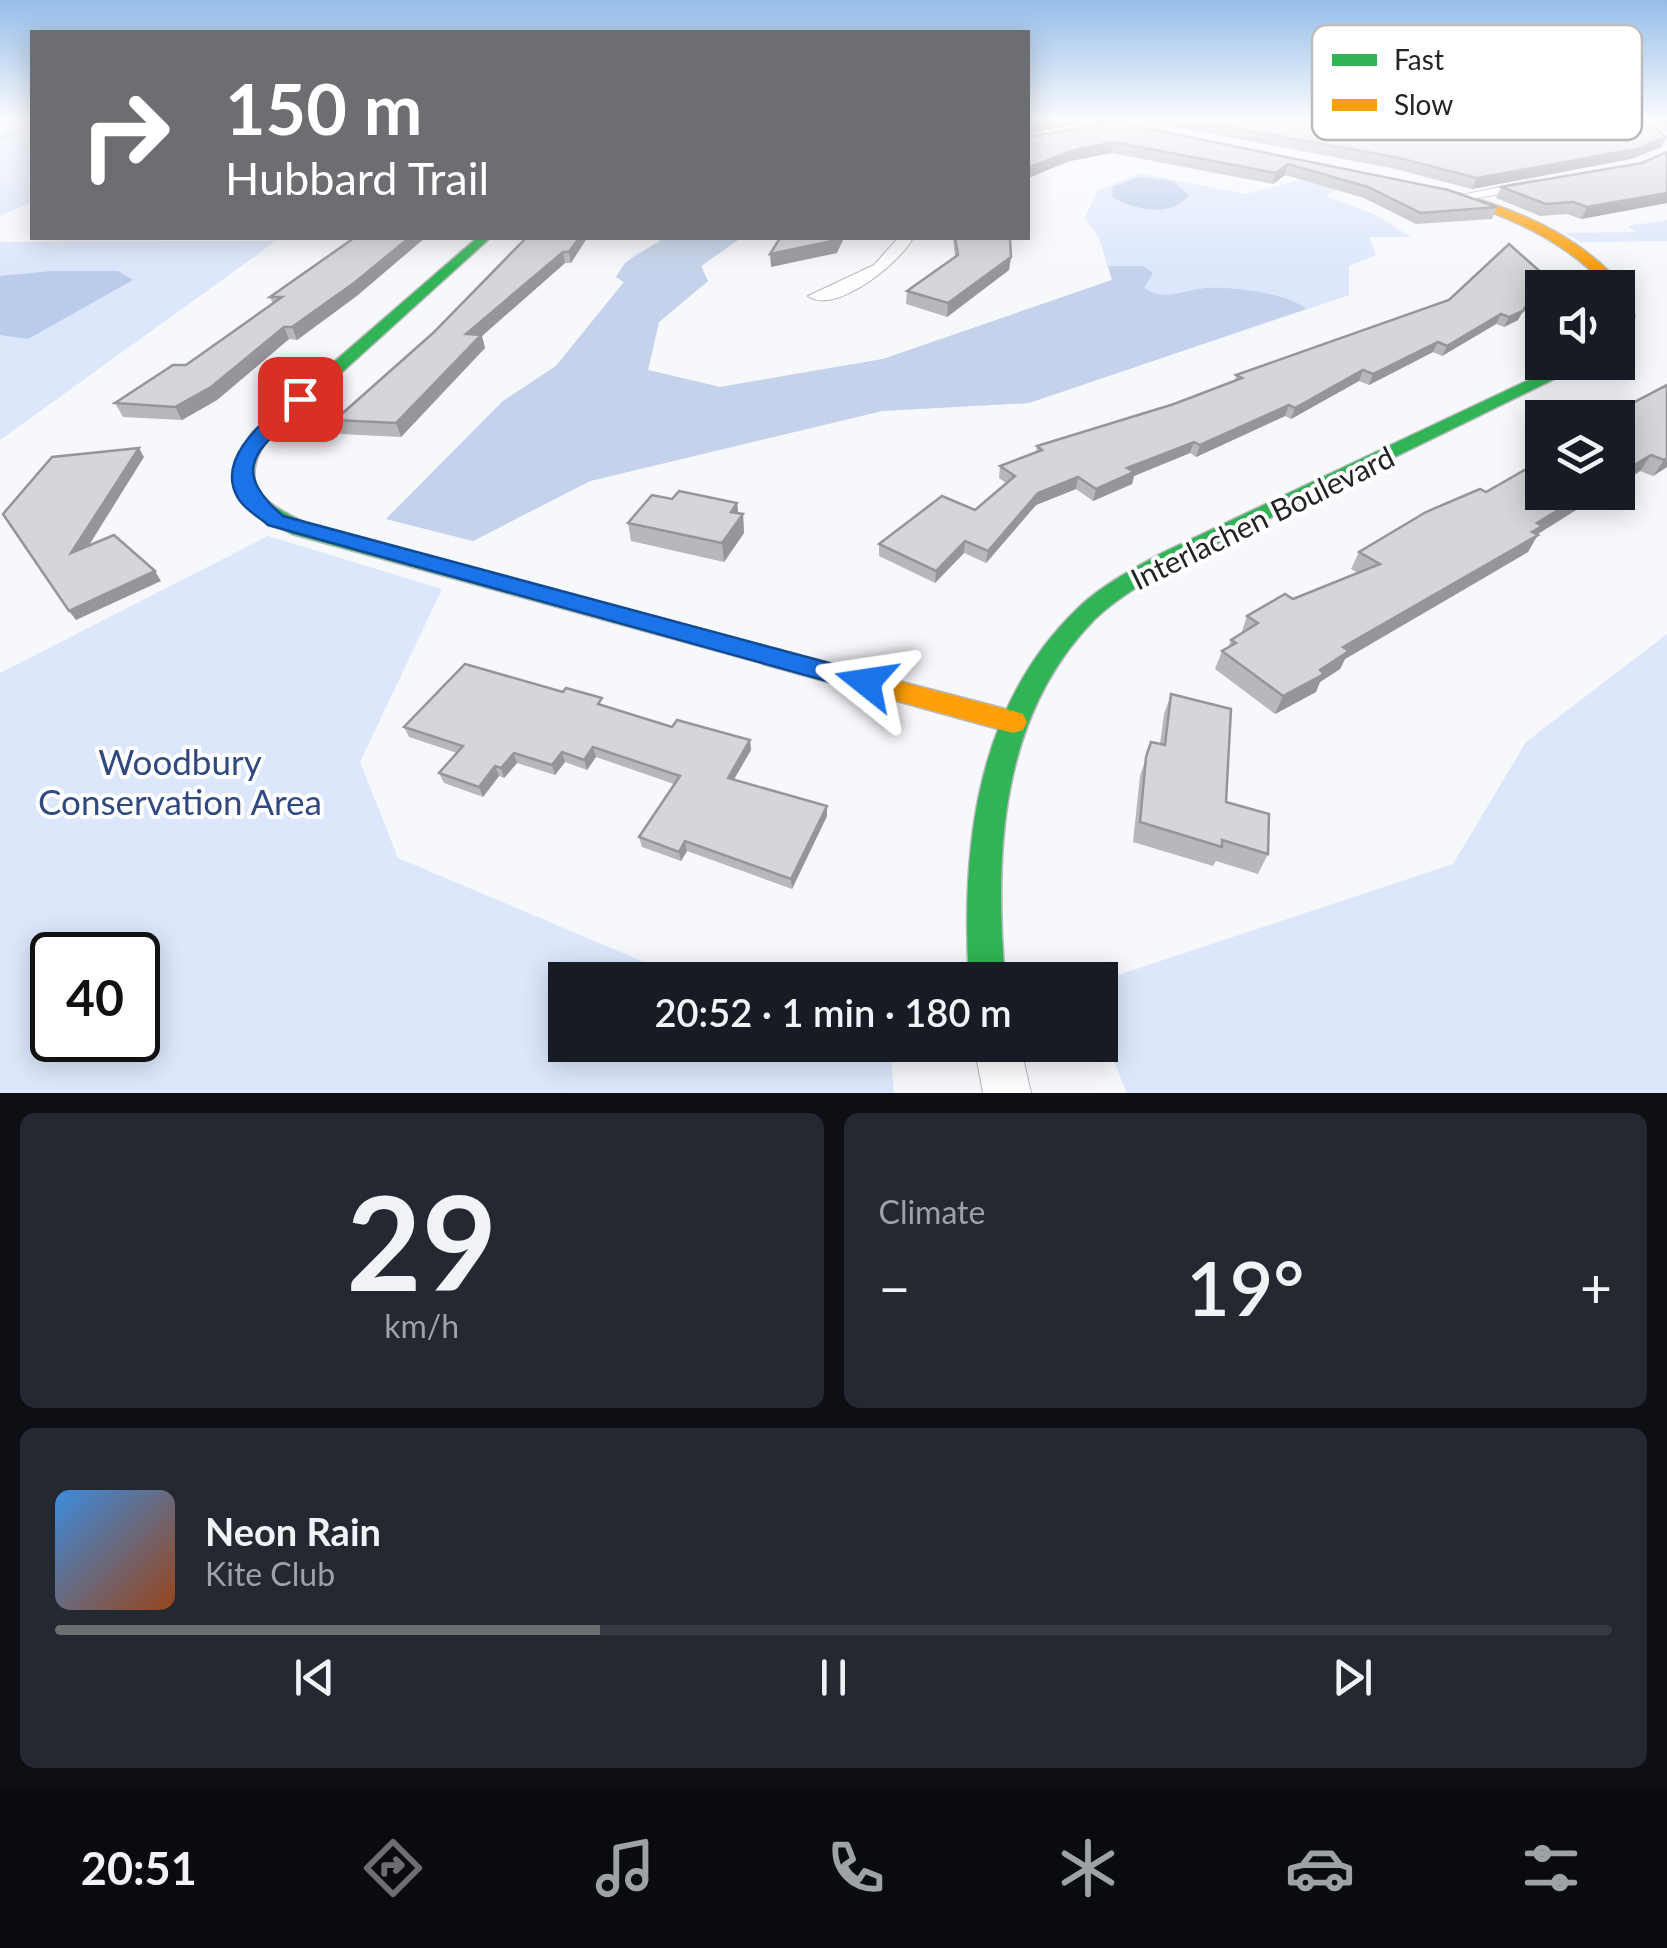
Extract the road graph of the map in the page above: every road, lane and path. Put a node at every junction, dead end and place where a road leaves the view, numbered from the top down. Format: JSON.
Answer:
{"nodes":[{"id":1,"x":1549,"y":181,"type":"edge"},
{"id":2,"x":1416,"y":185,"type":"edge"},
{"id":3,"x":1459,"y":197,"type":"junction"},
{"id":4,"x":482,"y":240,"type":"edge"},
{"id":5,"x":905,"y":240,"type":"edge"},
{"id":6,"x":1602,"y":270,"type":"edge"},
{"id":7,"x":817,"y":296,"type":"dead end"},
{"id":8,"x":1544,"y":380,"type":"edge"},
{"id":9,"x":1013,"y":722,"type":"junction"},
{"id":10,"x":985,"y":962,"type":"edge"},
{"id":11,"x":1000,"y":1062,"type":"edge"},
{"id":12,"x":1007,"y":1093,"type":"edge"}],
"edges":[{"from":1,"to":3,"type":"street"},
{"from":2,"to":3,"type":"street"},
{"from":3,"to":6,"type":"street"},
{"from":4,"to":9,"type":"street"},
{"from":5,"to":7,"type":"street"},
{"from":8,"to":9,"type":"street","name":"Interlachen Boulevard"},
{"from":9,"to":10,"type":"street","name":"Interlachen Boulevard"},
{"from":11,"to":12,"type":"street"}]}
